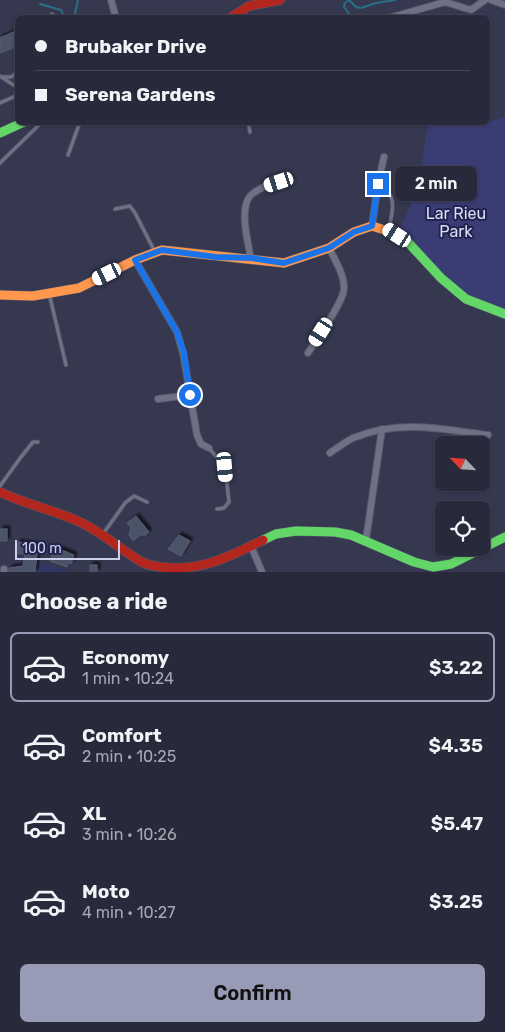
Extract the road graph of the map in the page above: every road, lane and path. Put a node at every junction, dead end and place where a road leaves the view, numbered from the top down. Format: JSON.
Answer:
{"nodes":[{"id":1,"x":111,"y":0,"type":"edge"},
{"id":2,"x":280,"y":0,"type":"edge"},
{"id":3,"x":485,"y":0,"type":"edge"},
{"id":4,"x":491,"y":0,"type":"edge"},
{"id":5,"x":505,"y":4,"type":"edge"},
{"id":6,"x":115,"y":15,"type":"edge"},
{"id":7,"x":235,"y":15,"type":"edge"},
{"id":8,"x":400,"y":15,"type":"edge"},
{"id":9,"x":15,"y":74,"type":"edge"},
{"id":10,"x":0,"y":76,"type":"edge"},
{"id":11,"x":15,"y":86,"type":"edge"},
{"id":12,"x":15,"y":96,"type":"edge"},
{"id":13,"x":0,"y":103,"type":"edge"},
{"id":14,"x":17,"y":125,"type":"edge"},
{"id":15,"x":39,"y":125,"type":"edge"},
{"id":16,"x":79,"y":125,"type":"edge"},
{"id":17,"x":249,"y":125,"type":"edge"},
{"id":18,"x":250,"y":132,"type":"dead end"},
{"id":19,"x":0,"y":133,"type":"edge"},
{"id":20,"x":68,"y":155,"type":"dead end"},
{"id":21,"x":384,"y":157,"type":"dead end"},
{"id":22,"x":0,"y":163,"type":"edge"},
{"id":23,"x":279,"y":182,"type":"dead end"},
{"id":24,"x":378,"y":184,"type":"junction"},
{"id":25,"x":115,"y":209,"type":"dead end"},
{"id":26,"x":372,"y":226,"type":"junction"},
{"id":27,"x":388,"y":230,"type":"junction"},
{"id":28,"x":329,"y":248,"type":"junction"},
{"id":29,"x":156,"y":252,"type":"junction"},
{"id":30,"x":251,"y":258,"type":"junction"},
{"id":31,"x":135,"y":260,"type":"junction"},
{"id":32,"x":48,"y":293,"type":"junction"},
{"id":33,"x":0,"y":295,"type":"edge"},
{"id":34,"x":505,"y":314,"type":"edge"},
{"id":35,"x":308,"y":353,"type":"dead end"},
{"id":36,"x":66,"y":364,"type":"dead end"},
{"id":37,"x":190,"y":395,"type":"junction"},
{"id":38,"x":158,"y":399,"type":"dead end"},
{"id":39,"x":382,"y":429,"type":"junction"},
{"id":40,"x":488,"y":436,"type":"dead end"},
{"id":41,"x":38,"y":442,"type":"dead end"},
{"id":42,"x":209,"y":448,"type":"joint"},
{"id":43,"x":330,"y":453,"type":"dead end"},
{"id":44,"x":0,"y":486,"type":"edge"},
{"id":45,"x":0,"y":492,"type":"edge"},
{"id":46,"x":147,"y":502,"type":"dead end"},
{"id":47,"x":217,"y":509,"type":"dead end"},
{"id":48,"x":103,"y":535,"type":"junction"},
{"id":49,"x":505,"y":537,"type":"edge"},
{"id":50,"x":366,"y":540,"type":"junction"},
{"id":51,"x":251,"y":546,"type":"junction"},
{"id":52,"x":175,"y":570,"type":"edge"},
{"id":53,"x":262,"y":572,"type":"edge"}],
"edges":[{"from":1,"to":6,"type":"street"},
{"from":2,"to":7,"type":"street"},
{"from":3,"to":8,"type":"street"},
{"from":4,"to":5,"type":"street"},
{"from":9,"to":10,"type":"lane"},
{"from":10,"to":11,"type":"lane"},
{"from":12,"to":13,"type":"lane"},
{"from":14,"to":19,"type":"street"},
{"from":15,"to":22,"type":"lane"},
{"from":16,"to":20,"type":"lane"},
{"from":17,"to":18,"type":"lane"},
{"from":21,"to":24,"type":"street"},
{"from":23,"to":30,"type":"street"},
{"from":24,"to":26,"type":"street"},
{"from":24,"to":27,"type":"lane"},
{"from":25,"to":29,"type":"lane"},
{"from":26,"to":27,"type":"street"},
{"from":26,"to":28,"type":"street"},
{"from":27,"to":34,"type":"street"},
{"from":28,"to":30,"type":"street"},
{"from":28,"to":35,"type":"street"},
{"from":29,"to":30,"type":"street"},
{"from":29,"to":31,"type":"street"},
{"from":31,"to":32,"type":"street"},
{"from":31,"to":37,"type":"street"},
{"from":32,"to":33,"type":"street"},
{"from":32,"to":36,"type":"lane"},
{"from":37,"to":38,"type":"street"},
{"from":37,"to":42,"type":"street"},
{"from":39,"to":40,"type":"street"},
{"from":39,"to":43,"type":"street"},
{"from":39,"to":50,"type":"street"},
{"from":41,"to":44,"type":"lane"},
{"from":42,"to":47,"type":"lane"},
{"from":45,"to":48,"type":"street"},
{"from":46,"to":48,"type":"lane"},
{"from":48,"to":52,"type":"street"},
{"from":49,"to":50,"type":"street"},
{"from":50,"to":51,"type":"street"},
{"from":51,"to":52,"type":"street"},
{"from":51,"to":53,"type":"street"}]}
